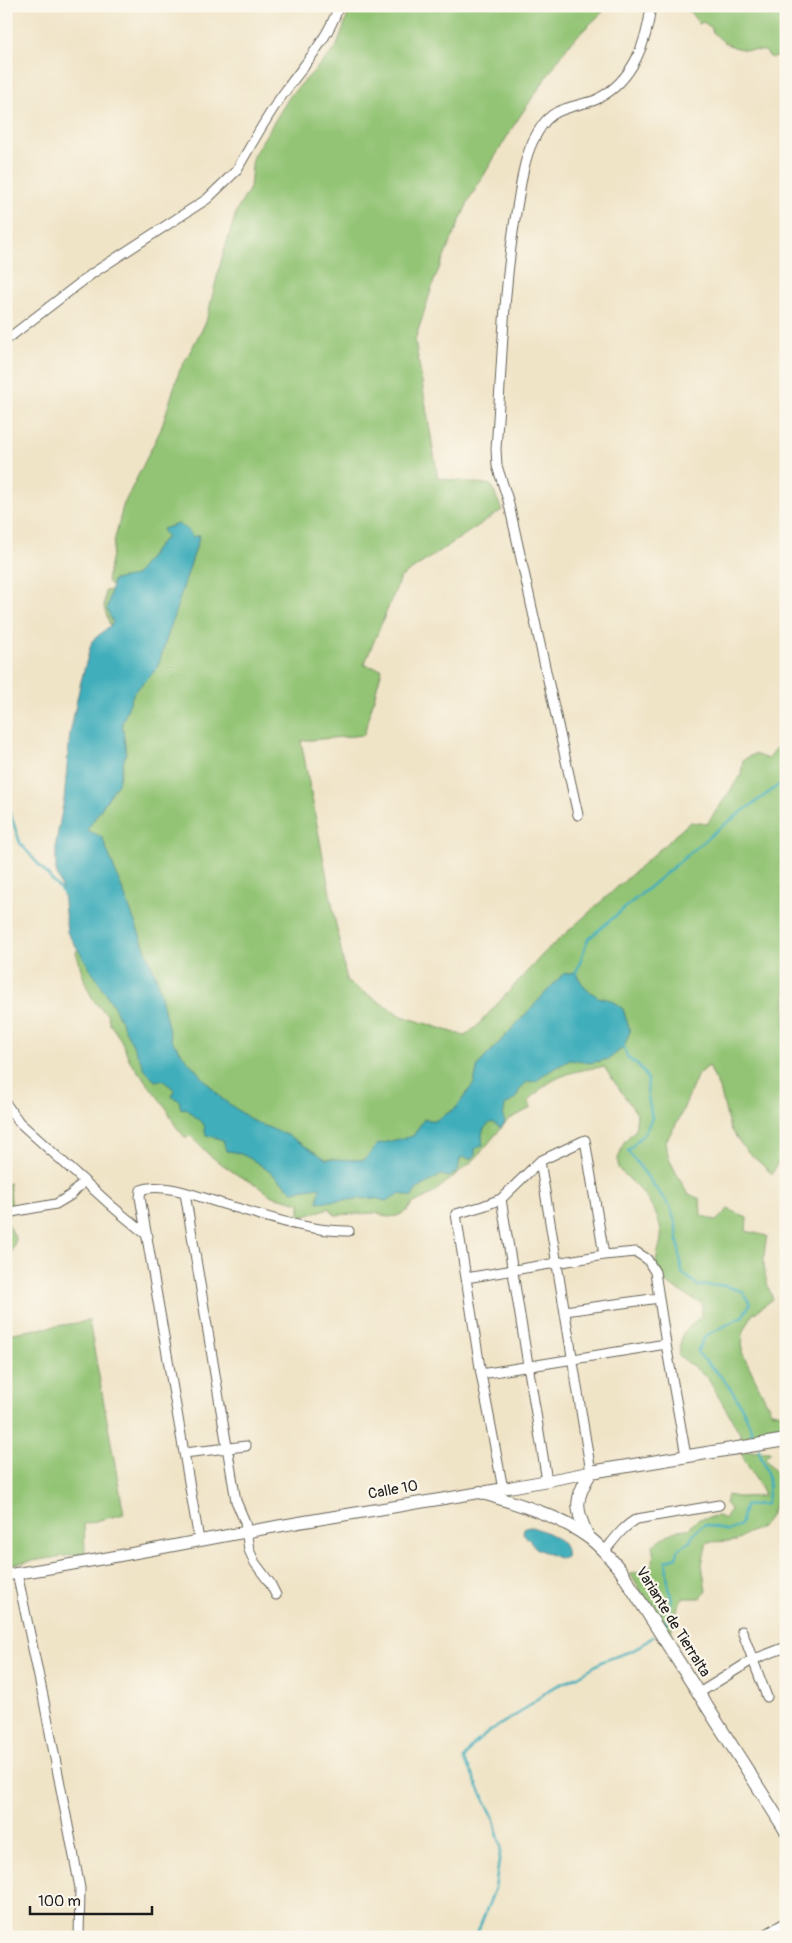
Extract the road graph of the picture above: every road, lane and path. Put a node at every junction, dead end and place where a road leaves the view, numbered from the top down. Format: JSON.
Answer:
{"nodes":[{"id":1,"x":339,"y":6,"type":"edge"},
{"id":2,"x":651,"y":6,"type":"edge"},
{"id":3,"x":6,"y":340,"type":"edge"},
{"id":4,"x":578,"y":814,"type":"dead end"},
{"id":5,"x":6,"y":1104,"type":"edge"},
{"id":6,"x":540,"y":1161,"type":"junction"},
{"id":7,"x":84,"y":1181,"type":"junction"},
{"id":8,"x":186,"y":1193,"type":"junction"},
{"id":9,"x":501,"y":1198,"type":"junction"},
{"id":10,"x":6,"y":1213,"type":"edge"},
{"id":11,"x":349,"y":1231,"type":"dead end"},
{"id":12,"x":148,"y":1236,"type":"junction"},
{"id":13,"x":604,"y":1255,"type":"junction"},
{"id":14,"x":557,"y":1263,"type":"junction"},
{"id":15,"x":512,"y":1271,"type":"junction"},
{"id":16,"x":466,"y":1278,"type":"junction"},
{"id":17,"x":659,"y":1298,"type":"junction"},
{"id":18,"x":565,"y":1311,"type":"junction"},
{"id":19,"x":666,"y":1344,"type":"junction"},
{"id":20,"x":573,"y":1359,"type":"junction"},
{"id":21,"x":528,"y":1366,"type":"junction"},
{"id":22,"x":481,"y":1374,"type":"junction"},
{"id":23,"x":786,"y":1440,"type":"edge"},
{"id":24,"x":246,"y":1446,"type":"dead end"},
{"id":25,"x":228,"y":1448,"type":"junction"},
{"id":26,"x":184,"y":1453,"type":"junction"},
{"id":27,"x":686,"y":1456,"type":"junction"},
{"id":28,"x":591,"y":1472,"type":"junction"},
{"id":29,"x":547,"y":1481,"type":"junction"},
{"id":30,"x":503,"y":1489,"type":"junction"},
{"id":31,"x":480,"y":1492,"type":"junction"},
{"id":32,"x":719,"y":1505,"type":"dead end"},
{"id":33,"x":246,"y":1533,"type":"junction"},
{"id":34,"x":588,"y":1537,"type":"junction"},
{"id":35,"x":199,"y":1540,"type":"junction"},
{"id":36,"x":604,"y":1552,"type":"junction"},
{"id":37,"x":12,"y":1574,"type":"edge"},
{"id":38,"x":276,"y":1595,"type":"dead end"},
{"id":39,"x":742,"y":1631,"type":"dead end"},
{"id":40,"x":786,"y":1648,"type":"edge"},
{"id":41,"x":752,"y":1660,"type":"junction"},
{"id":42,"x":699,"y":1693,"type":"junction"},
{"id":43,"x":766,"y":1697,"type":"dead end"},
{"id":44,"x":786,"y":1830,"type":"edge"},
{"id":45,"x":786,"y":1922,"type":"edge"},
{"id":46,"x":79,"y":1937,"type":"edge"},
{"id":47,"x":762,"y":1937,"type":"edge"}],
"edges":[{"from":1,"to":3,"type":"street"},
{"from":2,"to":4,"type":"street"},
{"from":5,"to":7,"type":"street"},
{"from":6,"to":9,"type":"street"},
{"from":6,"to":13,"type":"street"},
{"from":6,"to":14,"type":"street"},
{"from":7,"to":10,"type":"street"},
{"from":7,"to":12,"type":"street"},
{"from":8,"to":11,"type":"street"},
{"from":8,"to":12,"type":"street"},
{"from":8,"to":25,"type":"street"},
{"from":9,"to":15,"type":"street"},
{"from":9,"to":16,"type":"street"},
{"from":12,"to":26,"type":"street"},
{"from":13,"to":14,"type":"street"},
{"from":13,"to":17,"type":"street"},
{"from":14,"to":15,"type":"street"},
{"from":14,"to":18,"type":"street"},
{"from":15,"to":16,"type":"street"},
{"from":15,"to":21,"type":"street"},
{"from":16,"to":22,"type":"street"},
{"from":17,"to":18,"type":"street"},
{"from":17,"to":19,"type":"street"},
{"from":18,"to":20,"type":"street"},
{"from":19,"to":20,"type":"street"},
{"from":19,"to":27,"type":"street"},
{"from":20,"to":21,"type":"street"},
{"from":20,"to":28,"type":"street"},
{"from":21,"to":22,"type":"street"},
{"from":21,"to":29,"type":"street"},
{"from":22,"to":30,"type":"street"},
{"from":23,"to":27,"type":"main road","name":"Calle 10"},
{"from":24,"to":25,"type":"street"},
{"from":25,"to":26,"type":"street"},
{"from":25,"to":33,"type":"street"},
{"from":26,"to":35,"type":"street"},
{"from":27,"to":28,"type":"main road","name":"Calle 10"},
{"from":28,"to":29,"type":"street","name":"Calle 10"},
{"from":28,"to":34,"type":"main road"},
{"from":29,"to":30,"type":"street","name":"Calle 10"},
{"from":30,"to":31,"type":"street","name":"Calle 10"},
{"from":31,"to":33,"type":"street","name":"Calle 10"},
{"from":31,"to":34,"type":"main road","name":"Variante de Tierralta"},
{"from":32,"to":36,"type":"street"},
{"from":33,"to":35,"type":"street","name":"Calle 10"},
{"from":33,"to":38,"type":"street"},
{"from":34,"to":36,"type":"main road","name":"Variante de Tierralta"},
{"from":35,"to":37,"type":"street","name":"Calle 10"},
{"from":36,"to":42,"type":"main road","name":"Variante de Tierralta"},
{"from":37,"to":46,"type":"street"},
{"from":39,"to":41,"type":"street"},
{"from":40,"to":41,"type":"street"},
{"from":41,"to":42,"type":"street"},
{"from":41,"to":43,"type":"street"},
{"from":42,"to":44,"type":"main road","name":"Variante de Tierralta"},
{"from":45,"to":47,"type":"street"}]}
